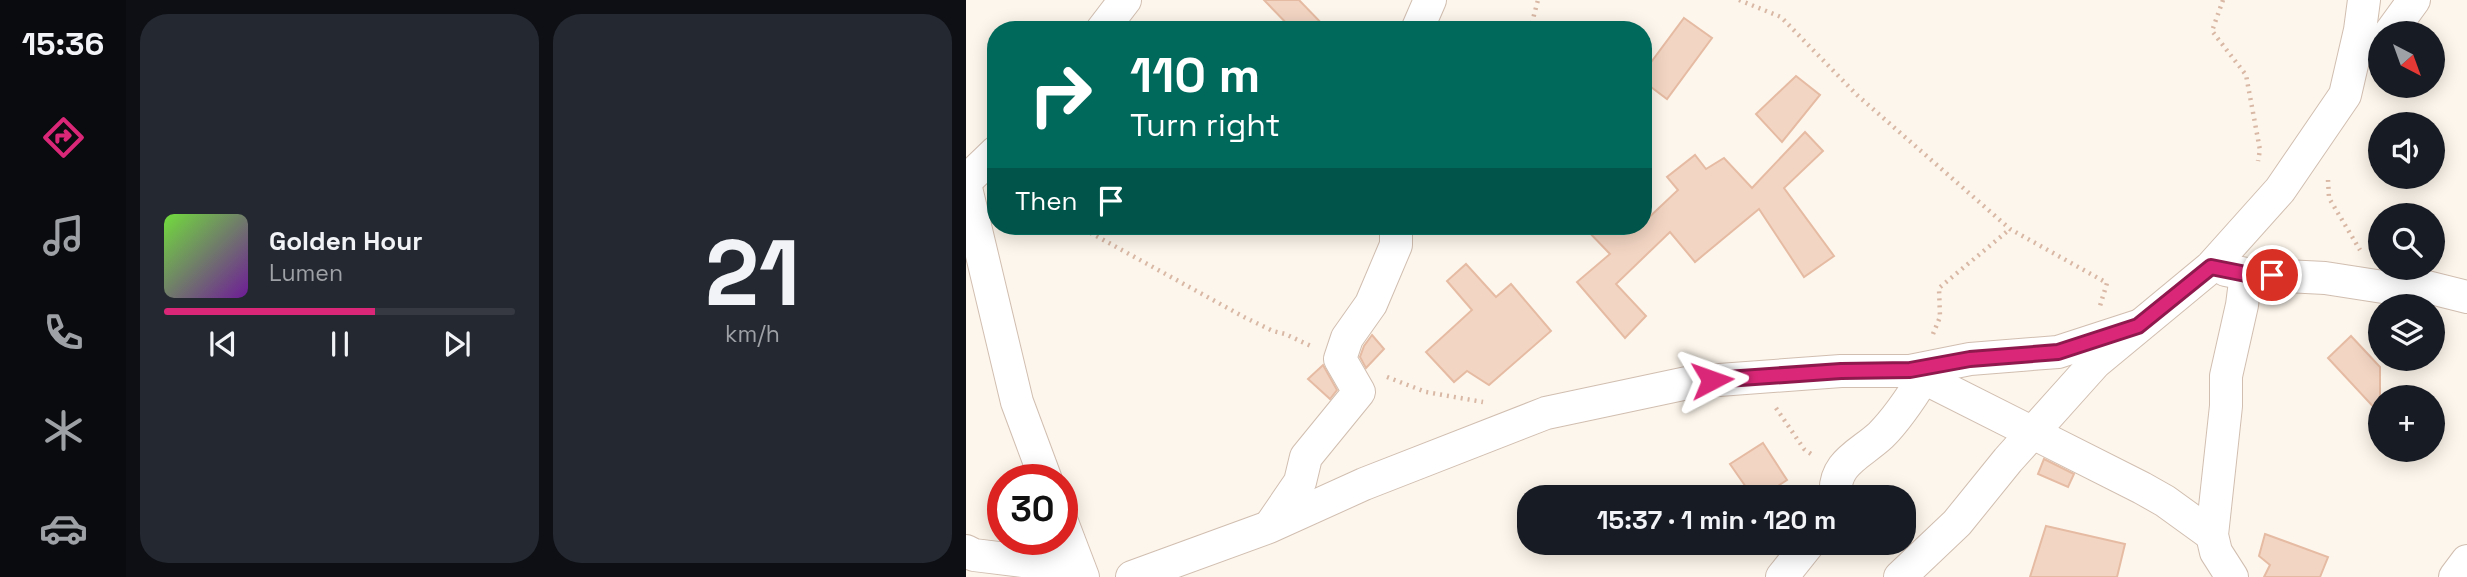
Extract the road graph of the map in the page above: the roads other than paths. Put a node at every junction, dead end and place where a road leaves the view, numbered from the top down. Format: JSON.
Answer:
{"nodes":[{"id":1,"x":1125,"y":0,"type":"edge"},
{"id":2,"x":1430,"y":0,"type":"edge"},
{"id":3,"x":2364,"y":0,"type":"edge"},
{"id":4,"x":2414,"y":0,"type":"edge"},
{"id":5,"x":1109,"y":21,"type":"edge"},
{"id":6,"x":1421,"y":21,"type":"edge"},
{"id":7,"x":2399,"y":21,"type":"edge"},
{"id":8,"x":2368,"y":63,"type":"edge"},
{"id":9,"x":2344,"y":95,"type":"junction"},
{"id":10,"x":987,"y":161,"type":"edge"},
{"id":11,"x":966,"y":181,"type":"edge"},
{"id":12,"x":966,"y":188,"type":"edge"},
{"id":13,"x":1395,"y":235,"type":"edge"},
{"id":14,"x":2211,"y":267,"type":"junction"},
{"id":15,"x":2246,"y":274,"type":"junction"},
{"id":16,"x":2467,"y":297,"type":"edge"},
{"id":17,"x":2138,"y":326,"type":"junction"},
{"id":18,"x":1917,"y":374,"type":"junction"},
{"id":19,"x":2034,"y":432,"type":"junction"},
{"id":20,"x":1040,"y":464,"type":"edge"},
{"id":21,"x":1837,"y":485,"type":"edge"},
{"id":22,"x":1269,"y":527,"type":"junction"},
{"id":23,"x":2212,"y":535,"type":"junction"},
{"id":24,"x":966,"y":551,"type":"edge"},
{"id":25,"x":1075,"y":555,"type":"edge"},
{"id":26,"x":1800,"y":555,"type":"edge"},
{"id":27,"x":2467,"y":561,"type":"edge"},
{"id":28,"x":1081,"y":572,"type":"edge"},
{"id":29,"x":1132,"y":577,"type":"edge"},
{"id":30,"x":1782,"y":577,"type":"edge"},
{"id":31,"x":1900,"y":577,"type":"edge"},
{"id":32,"x":2232,"y":577,"type":"edge"},
{"id":33,"x":2455,"y":577,"type":"edge"}],
"edges":[{"from":1,"to":5,"type":"street"},
{"from":2,"to":6,"type":"street"},
{"from":3,"to":9,"type":"street"},
{"from":4,"to":7,"type":"street"},
{"from":8,"to":9,"type":"street"},
{"from":9,"to":14,"type":"street"},
{"from":10,"to":11,"type":"street"},
{"from":12,"to":20,"type":"street"},
{"from":13,"to":22,"type":"street"},
{"from":14,"to":15,"type":"street"},
{"from":14,"to":17,"type":"street"},
{"from":15,"to":16,"type":"street"},
{"from":15,"to":23,"type":"street"},
{"from":17,"to":18,"type":"street"},
{"from":17,"to":19,"type":"street"},
{"from":18,"to":19,"type":"street"},
{"from":18,"to":21,"type":"street"},
{"from":18,"to":22,"type":"street"},
{"from":19,"to":23,"type":"street"},
{"from":19,"to":31,"type":"street"},
{"from":22,"to":29,"type":"street"},
{"from":23,"to":32,"type":"street"},
{"from":24,"to":28,"type":"street"},
{"from":25,"to":28,"type":"street"},
{"from":26,"to":30,"type":"street"},
{"from":27,"to":33,"type":"street"}]}
